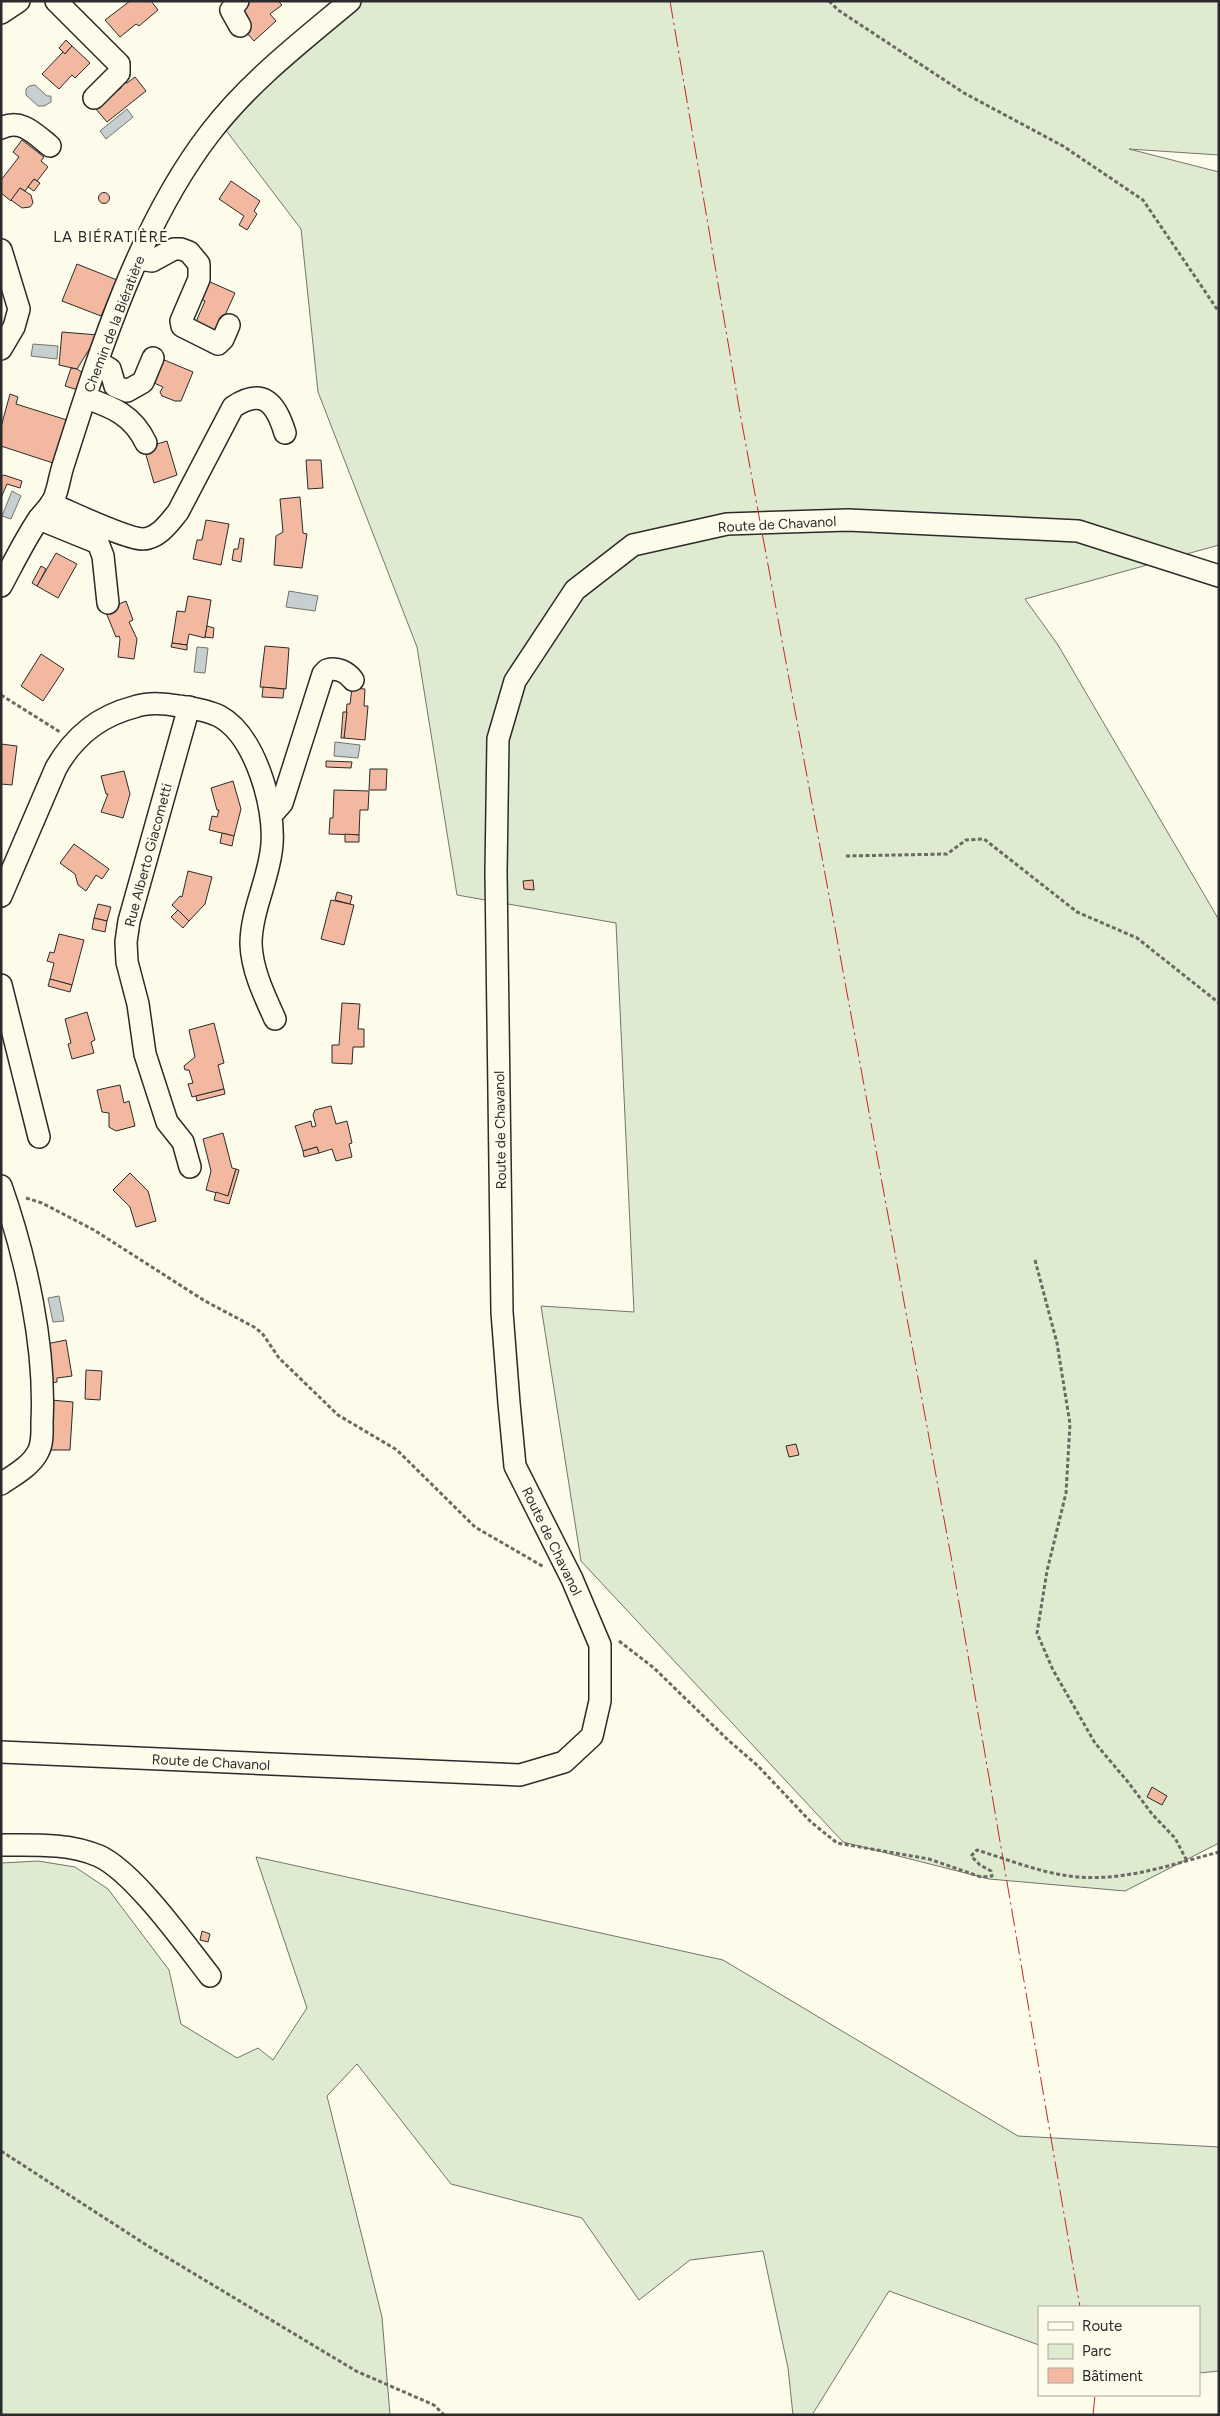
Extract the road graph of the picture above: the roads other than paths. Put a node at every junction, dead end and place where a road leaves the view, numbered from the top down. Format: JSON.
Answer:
{"nodes":[{"id":1,"x":19,"y":1,"type":"edge"},
{"id":2,"x":56,"y":1,"type":"edge"},
{"id":3,"x":238,"y":1,"type":"edge"},
{"id":4,"x":350,"y":1,"type":"edge"},
{"id":5,"x":1,"y":13,"type":"edge"},
{"id":6,"x":240,"y":26,"type":"dead end"},
{"id":7,"x":94,"y":98,"type":"dead end"},
{"id":8,"x":1,"y":128,"type":"edge"},
{"id":9,"x":50,"y":146,"type":"dead end"},
{"id":10,"x":1,"y":250,"type":"edge"},
{"id":11,"x":139,"y":259,"type":"junction"},
{"id":12,"x":229,"y":325,"type":"dead end"},
{"id":13,"x":1,"y":349,"type":"edge"},
{"id":14,"x":153,"y":358,"type":"dead end"},
{"id":15,"x":98,"y":362,"type":"junction"},
{"id":16,"x":86,"y":398,"type":"junction"},
{"id":17,"x":285,"y":433,"type":"dead end"},
{"id":18,"x":146,"y":443,"type":"dead end"},
{"id":19,"x":45,"y":511,"type":"junction"},
{"id":20,"x":1219,"y":576,"type":"edge"},
{"id":21,"x":1,"y":586,"type":"edge"},
{"id":22,"x":108,"y":603,"type":"dead end"},
{"id":23,"x":353,"y":680,"type":"dead end"},
{"id":24,"x":189,"y":707,"type":"junction"},
{"id":25,"x":271,"y":812,"type":"junction"},
{"id":26,"x":1,"y":896,"type":"edge"},
{"id":27,"x":1,"y":985,"type":"edge"},
{"id":28,"x":275,"y":1019,"type":"dead end"},
{"id":29,"x":39,"y":1137,"type":"dead end"},
{"id":30,"x":190,"y":1167,"type":"dead end"},
{"id":31,"x":4,"y":1194,"type":"edge"},
{"id":32,"x":1,"y":1484,"type":"edge"},
{"id":33,"x":1,"y":1752,"type":"edge"},
{"id":34,"x":1,"y":1845,"type":"edge"},
{"id":35,"x":210,"y":1976,"type":"dead end"}],
"edges":[{"from":1,"to":5,"type":"street"},
{"from":2,"to":7,"type":"street"},
{"from":3,"to":6,"type":"street"},
{"from":4,"to":11,"type":"street","name":"Chemin de la Biératière"},
{"from":8,"to":9,"type":"street"},
{"from":10,"to":13,"type":"street"},
{"from":11,"to":12,"type":"street"},
{"from":11,"to":15,"type":"street","name":"Chemin de la Biératière"},
{"from":14,"to":15,"type":"street"},
{"from":15,"to":16,"type":"street","name":"Chemin de la Biératière"},
{"from":16,"to":18,"type":"street"},
{"from":16,"to":19,"type":"street","name":"Chemin de la Biératière"},
{"from":17,"to":19,"type":"street"},
{"from":19,"to":21,"type":"street","name":"Chemin de la Biératière"},
{"from":19,"to":22,"type":"street"},
{"from":20,"to":33,"type":"street","name":"Route de Chavanol"},
{"from":23,"to":25,"type":"street"},
{"from":24,"to":25,"type":"street"},
{"from":24,"to":26,"type":"street"},
{"from":24,"to":30,"type":"street","name":"Rue Alberto Giacometti"},
{"from":25,"to":28,"type":"street"},
{"from":27,"to":29,"type":"street"},
{"from":31,"to":32,"type":"street"},
{"from":34,"to":35,"type":"street"}]}
